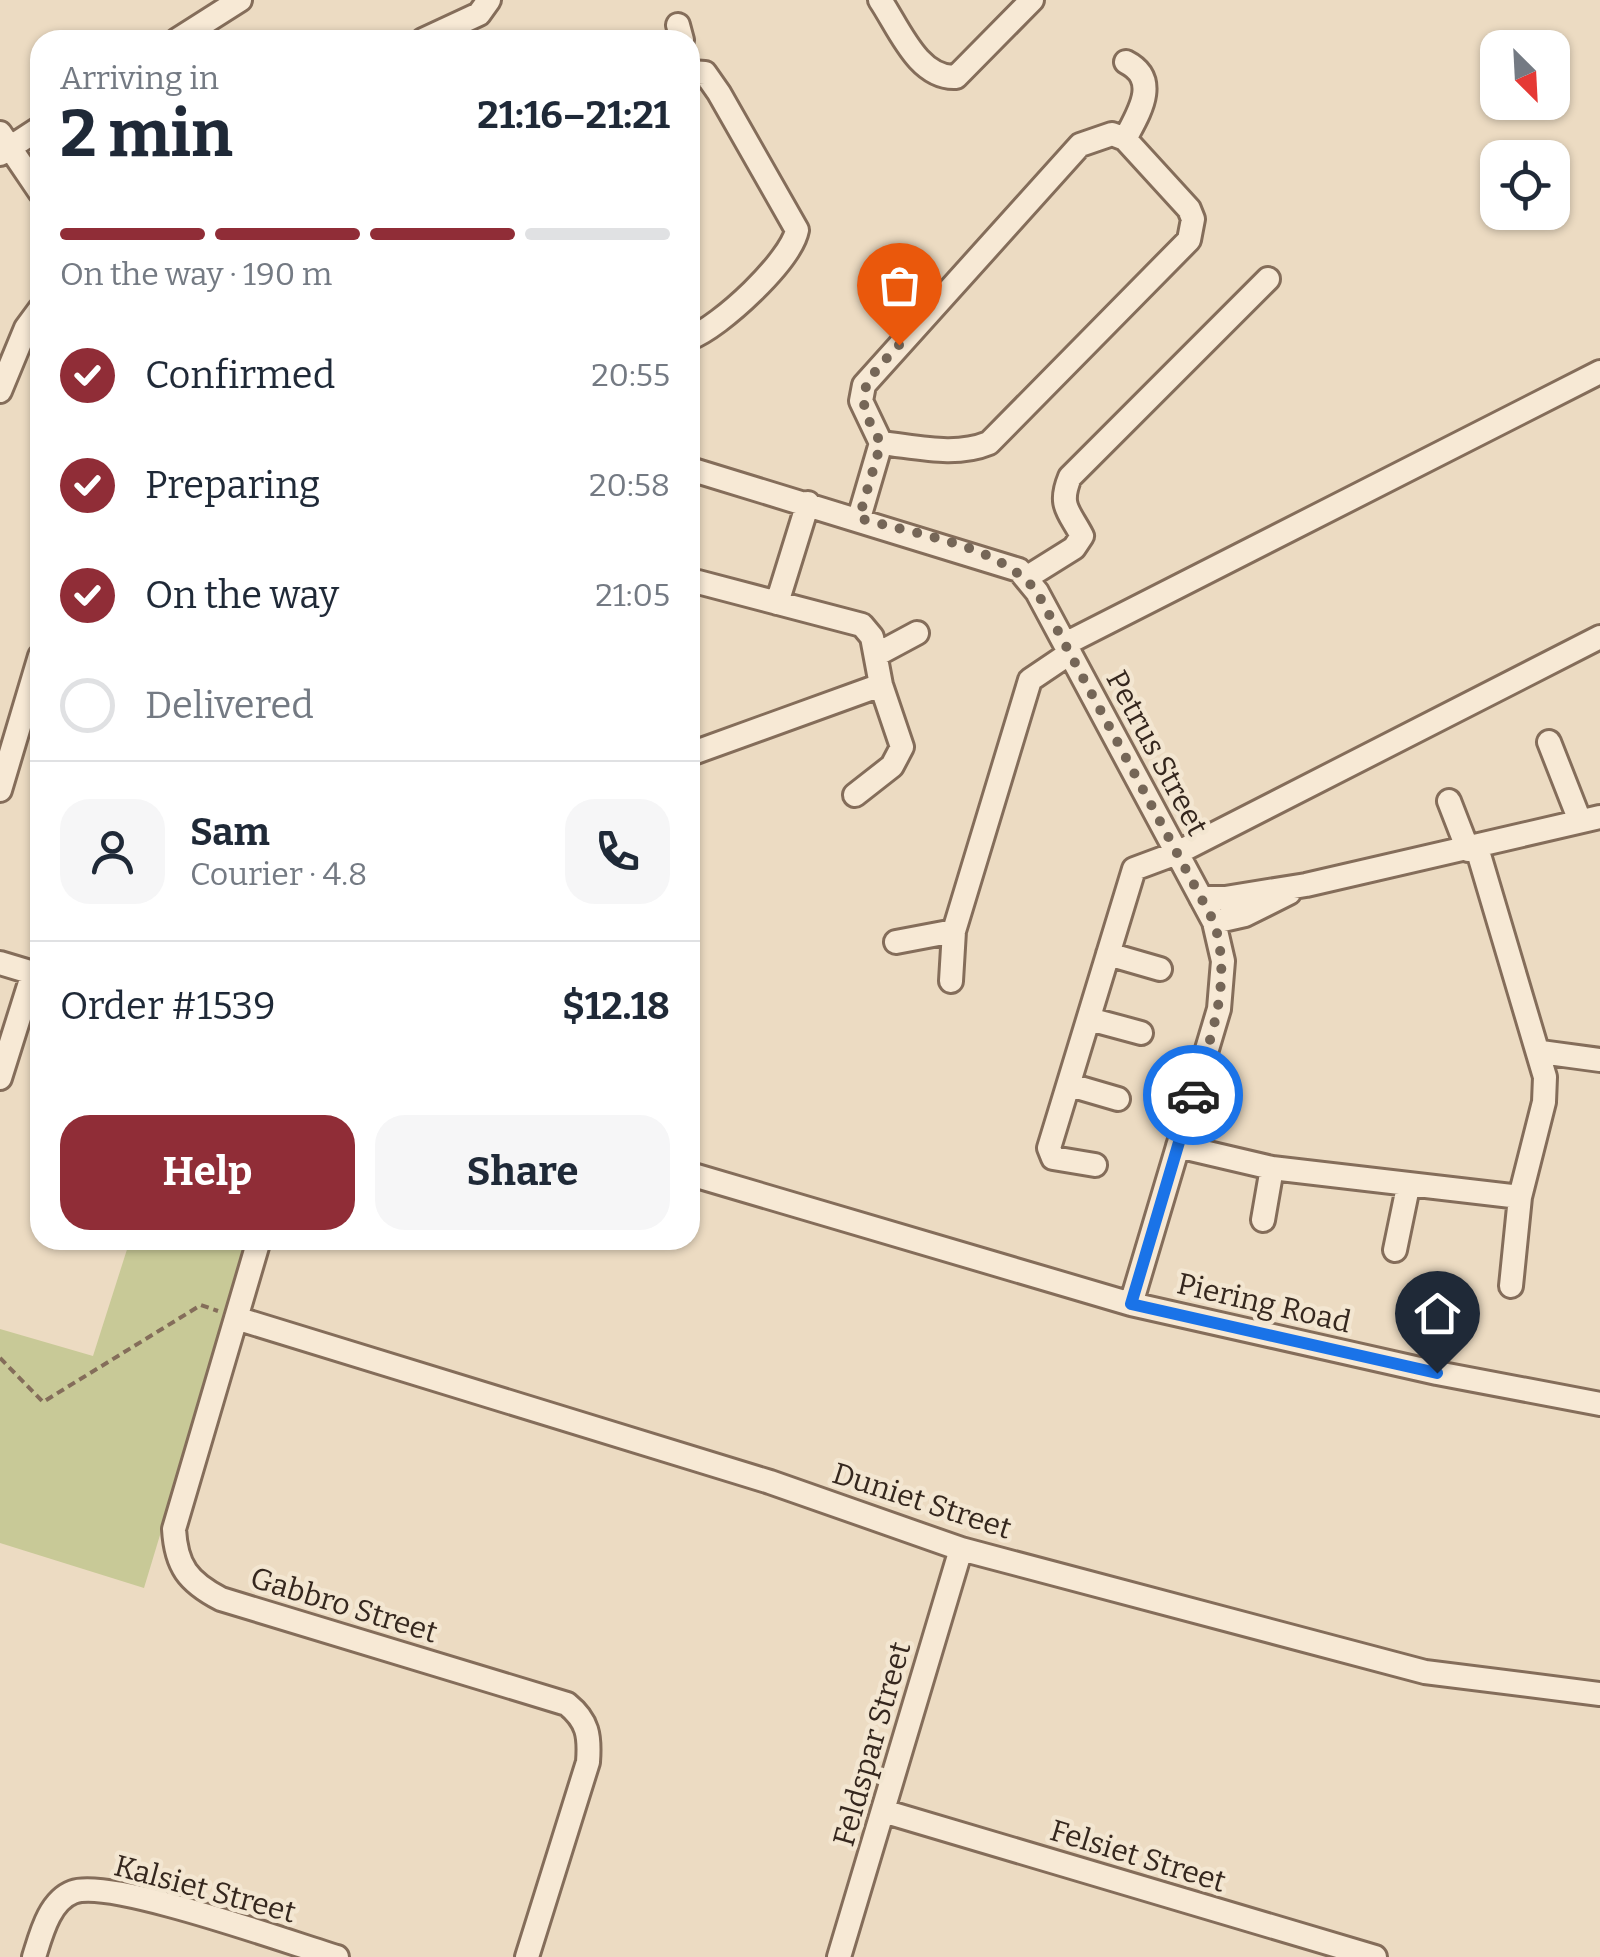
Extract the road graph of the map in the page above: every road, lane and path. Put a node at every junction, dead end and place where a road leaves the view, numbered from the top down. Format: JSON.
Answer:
{"nodes":[{"id":1,"x":240,"y":0,"type":"edge"},
{"id":2,"x":489,"y":0,"type":"edge"},
{"id":3,"x":880,"y":0,"type":"edge"},
{"id":4,"x":1032,"y":0,"type":"edge"},
{"id":5,"x":192,"y":30,"type":"edge"},
{"id":6,"x":445,"y":30,"type":"edge"},
{"id":7,"x":1126,"y":62,"type":"dead end"},
{"id":8,"x":700,"y":73,"type":"edge"},
{"id":9,"x":30,"y":133,"type":"edge"},
{"id":10,"x":1124,"y":139,"type":"junction"},
{"id":11,"x":3,"y":145,"type":"edge"},
{"id":12,"x":30,"y":179,"type":"edge"},
{"id":13,"x":1268,"y":279,"type":"dead end"},
{"id":14,"x":30,"y":323,"type":"edge"},
{"id":15,"x":700,"y":334,"type":"edge"},
{"id":16,"x":1600,"y":372,"type":"edge"},
{"id":17,"x":0,"y":391,"type":"edge"},
{"id":18,"x":881,"y":443,"type":"junction"},
{"id":19,"x":700,"y":472,"type":"edge"},
{"id":20,"x":808,"y":503,"type":"junction"},
{"id":21,"x":859,"y":518,"type":"junction"},
{"id":22,"x":1026,"y":578,"type":"junction"},
{"id":23,"x":700,"y":583,"type":"edge"},
{"id":24,"x":777,"y":604,"type":"junction"},
{"id":25,"x":917,"y":633,"type":"dead end"},
{"id":26,"x":1600,"y":638,"type":"edge"},
{"id":27,"x":1068,"y":649,"type":"junction"},
{"id":28,"x":876,"y":656,"type":"junction"},
{"id":29,"x":881,"y":685,"type":"junction"},
{"id":30,"x":30,"y":690,"type":"edge"},
{"id":31,"x":1549,"y":742,"type":"dead end"},
{"id":32,"x":700,"y":751,"type":"edge"},
{"id":33,"x":0,"y":790,"type":"edge"},
{"id":34,"x":855,"y":796,"type":"dead end"},
{"id":35,"x":1449,"y":801,"type":"dead end"},
{"id":36,"x":1590,"y":819,"type":"edge"},
{"id":37,"x":1472,"y":849,"type":"junction"},
{"id":38,"x":1177,"y":853,"type":"junction"},
{"id":39,"x":1306,"y":885,"type":"junction"},
{"id":40,"x":1201,"y":898,"type":"junction"},
{"id":41,"x":1214,"y":922,"type":"junction"},
{"id":42,"x":954,"y":931,"type":"junction"},
{"id":43,"x":896,"y":942,"type":"dead end"},
{"id":44,"x":1108,"y":954,"type":"junction"},
{"id":45,"x":0,"y":964,"type":"edge"},
{"id":46,"x":1160,"y":969,"type":"dead end"},
{"id":47,"x":30,"y":972,"type":"edge"},
{"id":48,"x":951,"y":981,"type":"dead end"},
{"id":49,"x":30,"y":991,"type":"edge"},
{"id":50,"x":1090,"y":1019,"type":"junction"},
{"id":51,"x":1141,"y":1034,"type":"dead end"},
{"id":52,"x":1542,"y":1052,"type":"junction"},
{"id":53,"x":1600,"y":1060,"type":"edge"},
{"id":54,"x":0,"y":1078,"type":"edge"},
{"id":55,"x":1070,"y":1085,"type":"junction"},
{"id":56,"x":1118,"y":1099,"type":"dead end"},
{"id":57,"x":1178,"y":1146,"type":"junction"},
{"id":58,"x":1095,"y":1166,"type":"dead end"},
{"id":59,"x":1272,"y":1168,"type":"junction"},
{"id":60,"x":700,"y":1177,"type":"edge"},
{"id":61,"x":1408,"y":1187,"type":"junction"},
{"id":62,"x":1520,"y":1197,"type":"junction"},
{"id":63,"x":1263,"y":1220,"type":"dead end"},
{"id":64,"x":255,"y":1250,"type":"edge"},
{"id":65,"x":1395,"y":1250,"type":"dead end"},
{"id":66,"x":1511,"y":1286,"type":"dead end"},
{"id":67,"x":1131,"y":1304,"type":"junction"},
{"id":68,"x":236,"y":1318,"type":"junction"},
{"id":69,"x":0,"y":1358,"type":"edge"},
{"id":70,"x":1600,"y":1404,"type":"edge"},
{"id":71,"x":960,"y":1549,"type":"junction"},
{"id":72,"x":1600,"y":1694,"type":"edge"},
{"id":73,"x":884,"y":1811,"type":"junction"},
{"id":74,"x":34,"y":1957,"type":"edge"},
{"id":75,"x":338,"y":1957,"type":"edge"},
{"id":76,"x":527,"y":1957,"type":"edge"},
{"id":77,"x":840,"y":1957,"type":"edge"},
{"id":78,"x":1375,"y":1957,"type":"edge"}],
"edges":[{"from":1,"to":5,"type":"street"},
{"from":2,"to":6,"type":"street"},
{"from":3,"to":4,"type":"street"},
{"from":7,"to":10,"type":"street"},
{"from":8,"to":15,"type":"street"},
{"from":9,"to":11,"type":"street"},
{"from":10,"to":18,"type":"street"},
{"from":10,"to":18,"type":"street"},
{"from":11,"to":12,"type":"street"},
{"from":13,"to":22,"type":"street"},
{"from":14,"to":17,"type":"street"},
{"from":16,"to":27,"type":"street"},
{"from":18,"to":21,"type":"street"},
{"from":19,"to":20,"type":"street"},
{"from":20,"to":21,"type":"street"},
{"from":20,"to":24,"type":"street"},
{"from":21,"to":22,"type":"street"},
{"from":22,"to":27,"type":"street","name":"Petrus Street"},
{"from":23,"to":24,"type":"street"},
{"from":24,"to":28,"type":"street"},
{"from":25,"to":28,"type":"street"},
{"from":26,"to":38,"type":"street"},
{"from":27,"to":38,"type":"street","name":"Petrus Street"},
{"from":27,"to":42,"type":"street"},
{"from":28,"to":29,"type":"street"},
{"from":29,"to":32,"type":"street"},
{"from":29,"to":34,"type":"street"},
{"from":30,"to":33,"type":"street"},
{"from":31,"to":36,"type":"street"},
{"from":35,"to":37,"type":"street"},
{"from":36,"to":37,"type":"street"},
{"from":37,"to":39,"type":"street"},
{"from":37,"to":52,"type":"street"},
{"from":38,"to":40,"type":"street","name":"Petrus Street"},
{"from":38,"to":44,"type":"street"},
{"from":39,"to":40,"type":"street"},
{"from":39,"to":41,"type":"street"},
{"from":40,"to":41,"type":"street","name":"Petrus Street"},
{"from":41,"to":57,"type":"street","name":"Petrus Street"},
{"from":42,"to":43,"type":"street"},
{"from":42,"to":48,"type":"street"},
{"from":44,"to":46,"type":"street"},
{"from":44,"to":50,"type":"street"},
{"from":45,"to":47,"type":"street"},
{"from":49,"to":54,"type":"street"},
{"from":50,"to":51,"type":"street"},
{"from":50,"to":55,"type":"street"},
{"from":52,"to":53,"type":"street"},
{"from":52,"to":62,"type":"street"},
{"from":55,"to":56,"type":"street"},
{"from":55,"to":58,"type":"street"},
{"from":57,"to":59,"type":"street"},
{"from":57,"to":67,"type":"street","name":"Petrus Street"},
{"from":59,"to":61,"type":"street"},
{"from":59,"to":63,"type":"street"},
{"from":60,"to":67,"type":"street","name":"Piering Road"},
{"from":61,"to":62,"type":"street"},
{"from":61,"to":65,"type":"street"},
{"from":62,"to":66,"type":"street"},
{"from":64,"to":68,"type":"street","name":"Gabbro Street"},
{"from":67,"to":70,"type":"street","name":"Piering Road"},
{"from":68,"to":69,"type":"path"},
{"from":68,"to":71,"type":"street","name":"Duniet Street"},
{"from":68,"to":76,"type":"street","name":"Gabbro Street"},
{"from":71,"to":72,"type":"street","name":"Duniet Street"},
{"from":71,"to":73,"type":"street","name":"Feldspar Street"},
{"from":73,"to":77,"type":"street","name":"Feldspar Street"},
{"from":73,"to":78,"type":"street","name":"Felsiet Street"},
{"from":74,"to":75,"type":"street","name":"Kalsiet Street"}]}
